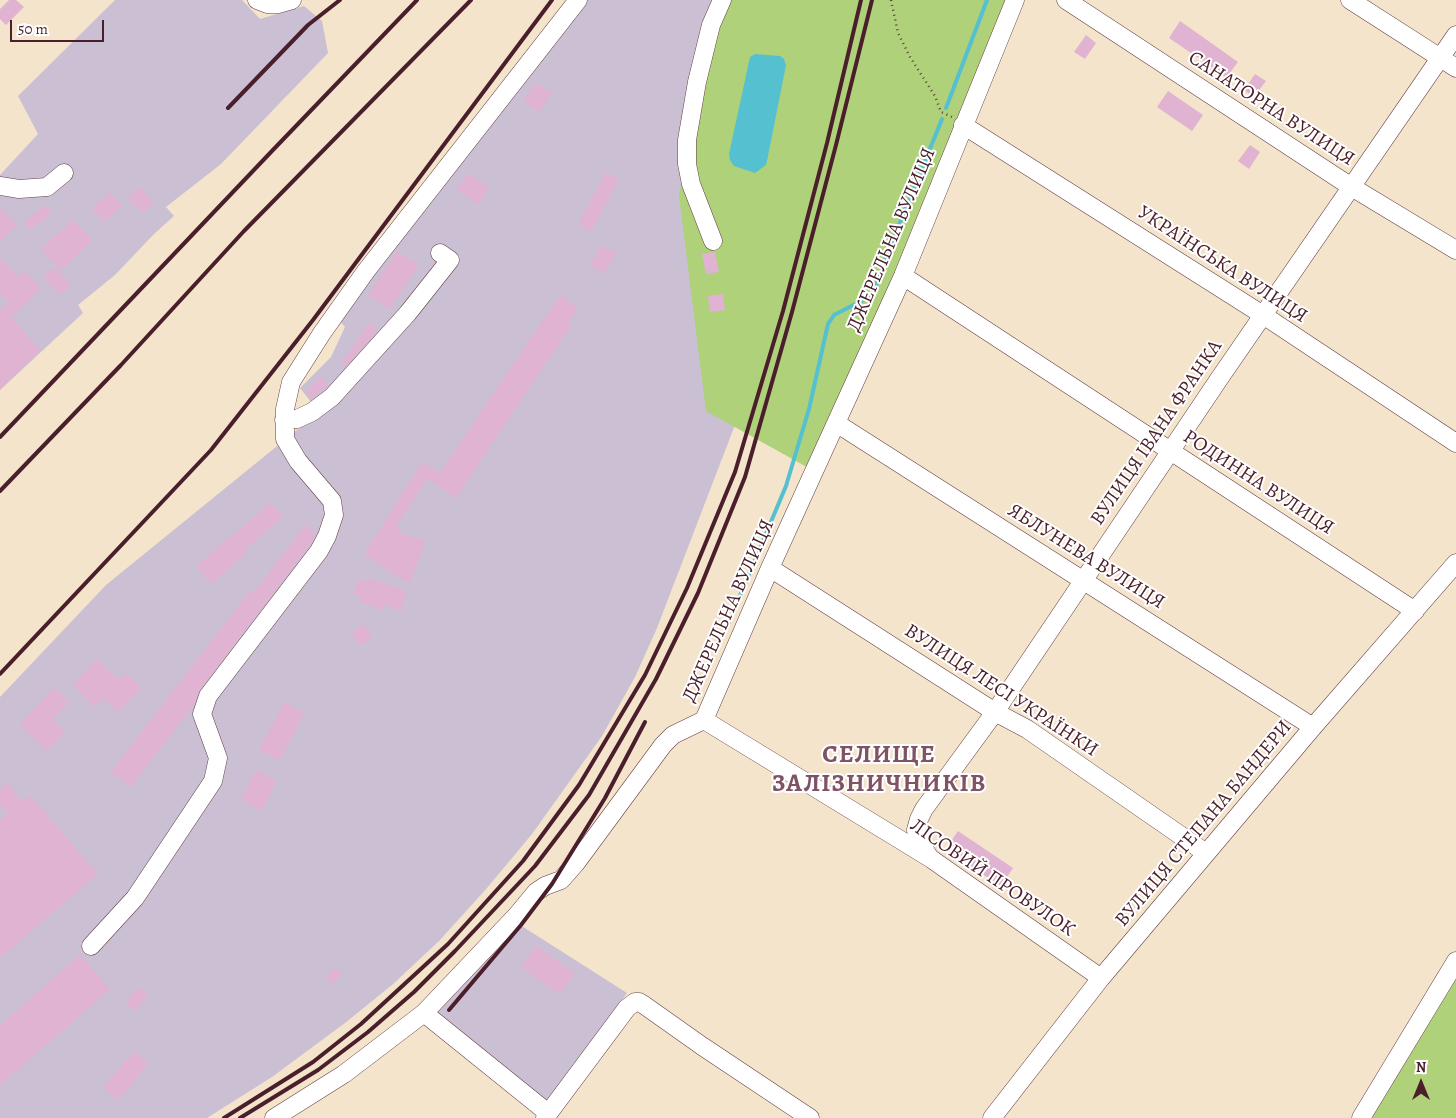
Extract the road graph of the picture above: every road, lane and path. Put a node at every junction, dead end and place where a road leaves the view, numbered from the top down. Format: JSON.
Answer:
{"nodes":[{"id":1,"x":292,"y":0,"type":"edge"},
{"id":2,"x":578,"y":0,"type":"edge"},
{"id":3,"x":722,"y":0,"type":"edge"},
{"id":4,"x":890,"y":0,"type":"edge"},
{"id":5,"x":1015,"y":0,"type":"edge"},
{"id":6,"x":1066,"y":0,"type":"edge"},
{"id":7,"x":1350,"y":0,"type":"edge"},
{"id":8,"x":262,"y":2,"type":"edge"},
{"id":9,"x":1456,"y":35,"type":"edge"},
{"id":10,"x":1440,"y":58,"type":"junction"},
{"id":11,"x":1456,"y":68,"type":"edge"},
{"id":12,"x":963,"y":125,"type":"junction"},
{"id":13,"x":64,"y":174,"type":"dead end"},
{"id":14,"x":0,"y":186,"type":"edge"},
{"id":15,"x":1350,"y":186,"type":"junction"},
{"id":16,"x":713,"y":241,"type":"dead end"},
{"id":17,"x":1456,"y":250,"type":"edge"},
{"id":18,"x":440,"y":254,"type":"dead end"},
{"id":19,"x":903,"y":276,"type":"junction"},
{"id":20,"x":1263,"y":315,"type":"junction"},
{"id":21,"x":284,"y":420,"type":"junction"},
{"id":22,"x":836,"y":424,"type":"junction"},
{"id":23,"x":1456,"y":443,"type":"edge"},
{"id":24,"x":1171,"y":451,"type":"junction"},
{"id":25,"x":1456,"y":563,"type":"edge"},
{"id":26,"x":770,"y":568,"type":"junction"},
{"id":27,"x":1084,"y":581,"type":"junction"},
{"id":28,"x":1415,"y":611,"type":"junction"},
{"id":29,"x":995,"y":712,"type":"junction"},
{"id":30,"x":704,"y":720,"type":"junction"},
{"id":31,"x":1313,"y":727,"type":"junction"},
{"id":32,"x":1206,"y":853,"type":"junction"},
{"id":33,"x":930,"y":858,"type":"junction"},
{"id":34,"x":91,"y":946,"type":"dead end"},
{"id":35,"x":1456,"y":961,"type":"edge"},
{"id":36,"x":1101,"y":978,"type":"junction"},
{"id":37,"x":424,"y":1013,"type":"junction"},
{"id":38,"x":547,"y":1115,"type":"edge"},
{"id":39,"x":274,"y":1118,"type":"edge"},
{"id":40,"x":810,"y":1118,"type":"edge"},
{"id":41,"x":992,"y":1118,"type":"edge"},
{"id":42,"x":1361,"y":1118,"type":"edge"}],
"edges":[{"from":1,"to":8,"type":"street"},
{"from":2,"to":21,"type":"street"},
{"from":3,"to":16,"type":"street"},
{"from":4,"to":12,"type":"path"},
{"from":5,"to":12,"type":"street","name":"ДЖЕРЕЛЬНА ВУЛИЦЯ"},
{"from":6,"to":15,"type":"street","name":"САНАТОРНА ВУЛИЦЯ"},
{"from":7,"to":10,"type":"street"},
{"from":9,"to":10,"type":"street","name":"ВУЛИЦЯ ІВАНА ФРАНКА"},
{"from":10,"to":11,"type":"street"},
{"from":10,"to":15,"type":"street","name":"ВУЛИЦЯ ІВАНА ФРАНКА"},
{"from":12,"to":19,"type":"street","name":"ДЖЕРЕЛЬНА ВУЛИЦЯ"},
{"from":12,"to":20,"type":"street","name":"УКРАЇНСЬКА ВУЛИЦЯ"},
{"from":13,"to":14,"type":"street"},
{"from":15,"to":17,"type":"street","name":"САНАТОРНА ВУЛИЦЯ"},
{"from":15,"to":20,"type":"street","name":"ВУЛИЦЯ ІВАНА ФРАНКА"},
{"from":18,"to":21,"type":"street"},
{"from":19,"to":22,"type":"street","name":"ДЖЕРЕЛЬНА ВУЛИЦЯ"},
{"from":19,"to":24,"type":"street","name":"РОДИННА ВУЛИЦЯ"},
{"from":20,"to":23,"type":"street","name":"УКРАЇНСЬКА ВУЛИЦЯ"},
{"from":20,"to":24,"type":"street","name":"ВУЛИЦЯ ІВАНА ФРАНКА"},
{"from":21,"to":34,"type":"street"},
{"from":22,"to":26,"type":"street","name":"ДЖЕРЕЛЬНА ВУЛИЦЯ"},
{"from":22,"to":27,"type":"street","name":"ЯБЛУНЕВА ВУЛИЦЯ"},
{"from":24,"to":27,"type":"street","name":"ВУЛИЦЯ ІВАНА ФРАНКА"},
{"from":24,"to":28,"type":"street","name":"РОДИННА ВУЛИЦЯ"},
{"from":25,"to":28,"type":"street","name":"ВУЛИЦЯ СТЕПАНА БАНДЕРИ"},
{"from":26,"to":29,"type":"street","name":"ВУЛИЦЯ ЛЕСІ УКРАЇНКИ"},
{"from":26,"to":30,"type":"street","name":"ДЖЕРЕЛЬНА ВУЛИЦЯ"},
{"from":27,"to":29,"type":"street","name":"ВУЛИЦЯ ІВАНА ФРАНКА"},
{"from":27,"to":31,"type":"street","name":"ЯБЛУНЕВА ВУЛИЦЯ"},
{"from":28,"to":31,"type":"street","name":"ВУЛИЦЯ СТЕПАНА БАНДЕРИ"},
{"from":29,"to":32,"type":"street","name":"ВУЛИЦЯ ЛЕСІ УКРАЇНКИ"},
{"from":29,"to":33,"type":"street","name":"ВУЛИЦЯ ІВАНА ФРАНКА"},
{"from":30,"to":33,"type":"street","name":"ЛІСОВИЙ ПРОВУЛОК"},
{"from":30,"to":37,"type":"street","name":"ДЖЕРЕЛЬНА ВУЛИЦЯ"},
{"from":31,"to":32,"type":"street","name":"ВУЛИЦЯ СТЕПАНА БАНДЕРИ"},
{"from":32,"to":36,"type":"street","name":"ВУЛИЦЯ СТЕПАНА БАНДЕРИ"},
{"from":33,"to":36,"type":"street","name":"ЛІСОВИЙ ПРОВУЛОК"},
{"from":35,"to":42,"type":"street"},
{"from":36,"to":41,"type":"street","name":"ВУЛИЦЯ СТЕПАНА БАНДЕРИ"},
{"from":37,"to":38,"type":"street"},
{"from":37,"to":39,"type":"street","name":"ДЖЕРЕЛЬНА ВУЛИЦЯ"},
{"from":38,"to":40,"type":"street"}]}
